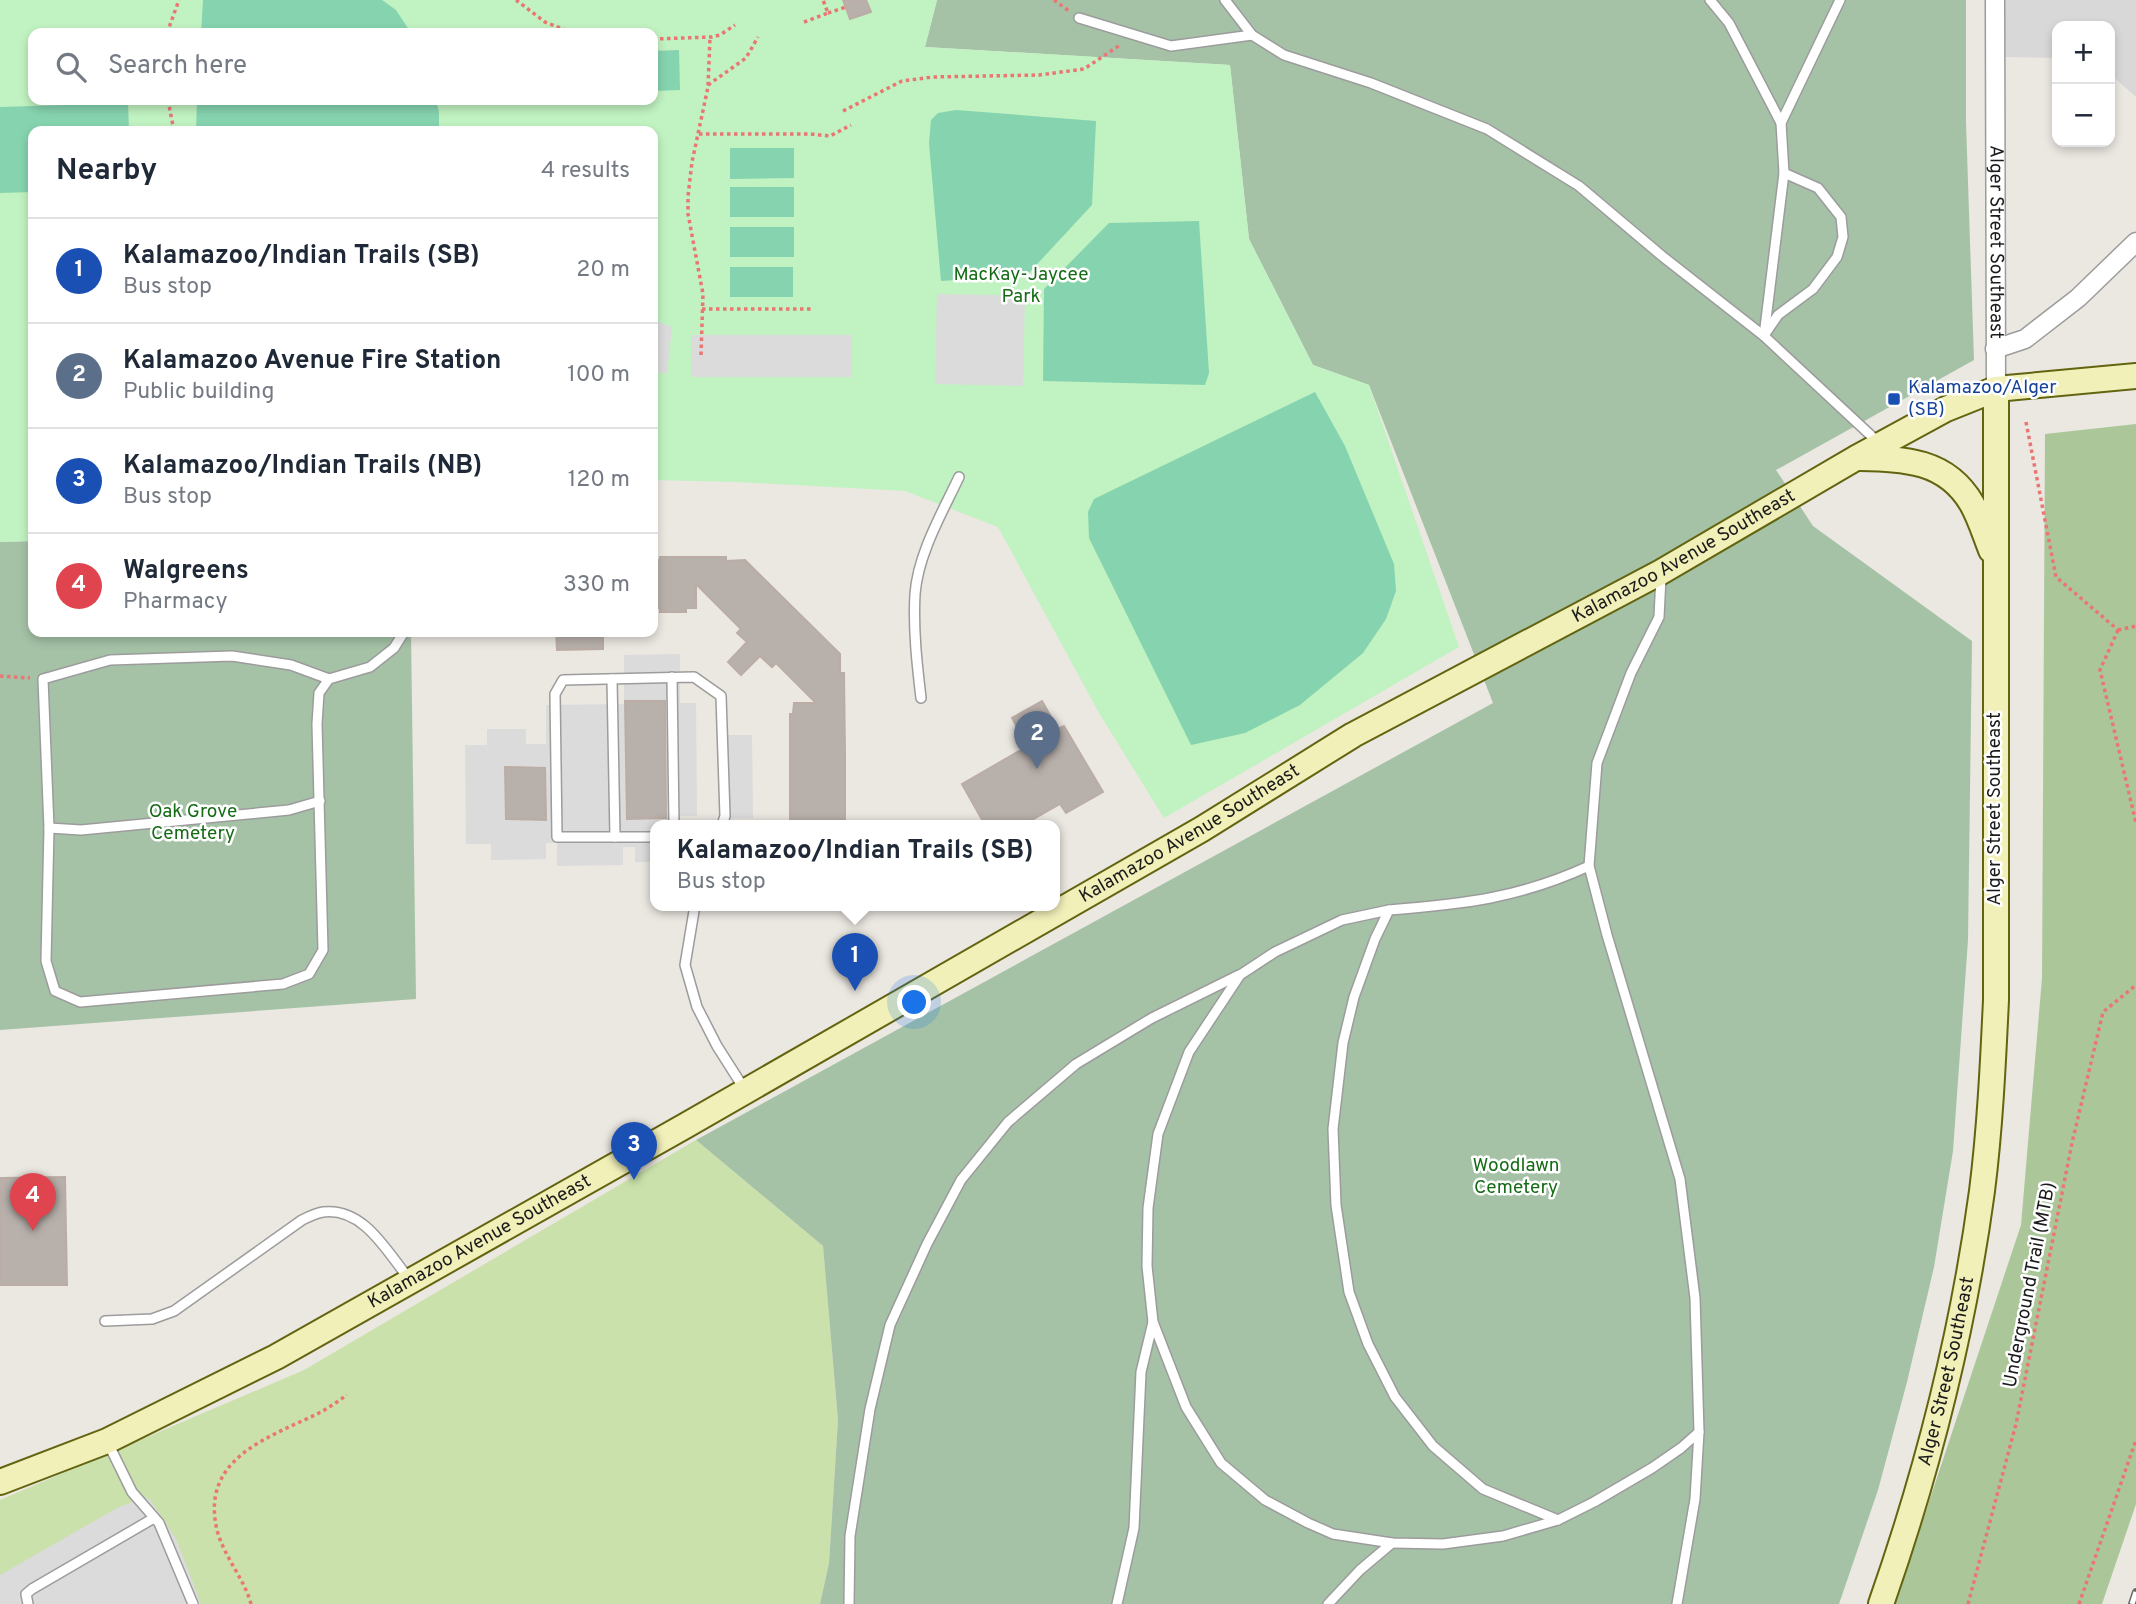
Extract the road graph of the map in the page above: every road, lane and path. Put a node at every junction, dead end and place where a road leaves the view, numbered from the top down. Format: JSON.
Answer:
{"nodes":[{"id":1,"x":179,"y":0,"type":"edge"},
{"id":2,"x":516,"y":0,"type":"edge"},
{"id":3,"x":823,"y":0,"type":"edge"},
{"id":4,"x":1054,"y":0,"type":"edge"},
{"id":5,"x":1225,"y":0,"type":"edge"},
{"id":6,"x":1710,"y":0,"type":"edge"},
{"id":7,"x":1840,"y":0,"type":"edge"},
{"id":8,"x":1995,"y":0,"type":"edge"},
{"id":9,"x":846,"y":7,"type":"dead end"},
{"id":10,"x":828,"y":13,"type":"junction"},
{"id":11,"x":1079,"y":18,"type":"joint"},
{"id":12,"x":803,"y":22,"type":"dead end"},
{"id":13,"x":735,"y":25,"type":"dead end"},
{"id":14,"x":169,"y":28,"type":"edge"},
{"id":15,"x":560,"y":28,"type":"edge"},
{"id":16,"x":1252,"y":35,"type":"junction"},
{"id":17,"x":1133,"y":36,"type":"junction"},
{"id":18,"x":710,"y":37,"type":"junction"},
{"id":19,"x":758,"y":37,"type":"dead end"},
{"id":20,"x":658,"y":39,"type":"edge"},
{"id":21,"x":708,"y":85,"type":"junction"},
{"id":22,"x":169,"y":105,"type":"edge"},
{"id":23,"x":843,"y":111,"type":"dead end"},
{"id":24,"x":1781,"y":123,"type":"junction"},
{"id":25,"x":851,"y":125,"type":"dead end"},
{"id":26,"x":173,"y":126,"type":"edge"},
{"id":27,"x":699,"y":134,"type":"junction"},
{"id":28,"x":1784,"y":173,"type":"junction"},
{"id":29,"x":2136,"y":242,"type":"edge"},
{"id":30,"x":702,"y":309,"type":"junction"},
{"id":31,"x":813,"y":309,"type":"dead end"},
{"id":32,"x":1764,"y":336,"type":"junction"},
{"id":33,"x":1995,"y":349,"type":"junction"},
{"id":34,"x":701,"y":355,"type":"dead end"},
{"id":35,"x":2136,"y":376,"type":"edge"},
{"id":36,"x":1996,"y":390,"type":"junction"},
{"id":37,"x":2026,"y":422,"type":"dead end"},
{"id":38,"x":1881,"y":444,"type":"junction"},
{"id":39,"x":1856,"y":458,"type":"junction"},
{"id":40,"x":959,"y":477,"type":"dead end"},
{"id":41,"x":1996,"y":561,"type":"junction"},
{"id":42,"x":1661,"y":572,"type":"junction"},
{"id":43,"x":2136,"y":626,"type":"edge"},
{"id":44,"x":2118,"y":630,"type":"junction"},
{"id":45,"x":401,"y":637,"type":"edge"},
{"id":46,"x":0,"y":676,"type":"edge"},
{"id":47,"x":672,"y":677,"type":"junction"},
{"id":48,"x":43,"y":679,"type":"junction"},
{"id":49,"x":612,"y":679,"type":"junction"},
{"id":50,"x":329,"y":680,"type":"junction"},
{"id":51,"x":921,"y":698,"type":"dead end"},
{"id":52,"x":320,"y":801,"type":"junction"},
{"id":53,"x":674,"y":820,"type":"edge"},
{"id":54,"x":724,"y":820,"type":"edge"},
{"id":55,"x":2136,"y":823,"type":"edge"},
{"id":56,"x":49,"y":828,"type":"junction"},
{"id":57,"x":615,"y":837,"type":"junction"},
{"id":58,"x":650,"y":837,"type":"edge"},
{"id":59,"x":1589,"y":866,"type":"junction"},
{"id":60,"x":1389,"y":910,"type":"junction"},
{"id":61,"x":694,"y":911,"type":"edge"},
{"id":62,"x":1059,"y":911,"type":"edge"},
{"id":63,"x":1060,"y":911,"type":"edge"},
{"id":64,"x":1240,"y":975,"type":"junction"},
{"id":65,"x":2136,"y":985,"type":"edge"},
{"id":66,"x":746,"y":1091,"type":"junction"},
{"id":67,"x":411,"y":1281,"type":"junction"},
{"id":68,"x":105,"y":1321,"type":"dead end"},
{"id":69,"x":1153,"y":1322,"type":"junction"},
{"id":70,"x":346,"y":1395,"type":"dead end"},
{"id":71,"x":1699,"y":1432,"type":"junction"},
{"id":72,"x":2136,"y":1440,"type":"edge"},
{"id":73,"x":107,"y":1441,"type":"junction"},
{"id":74,"x":0,"y":1482,"type":"edge"},
{"id":75,"x":154,"y":1518,"type":"junction"},
{"id":76,"x":1558,"y":1520,"type":"junction"},
{"id":77,"x":1392,"y":1544,"type":"junction"},
{"id":78,"x":28,"y":1604,"type":"edge"},
{"id":79,"x":192,"y":1604,"type":"edge"},
{"id":80,"x":251,"y":1604,"type":"edge"},
{"id":81,"x":849,"y":1604,"type":"edge"},
{"id":82,"x":1117,"y":1604,"type":"edge"},
{"id":83,"x":1328,"y":1604,"type":"edge"},
{"id":84,"x":1677,"y":1604,"type":"edge"},
{"id":85,"x":1881,"y":1604,"type":"edge"},
{"id":86,"x":1968,"y":1604,"type":"edge"},
{"id":87,"x":2079,"y":1604,"type":"edge"}],
"edges":[{"from":1,"to":14,"type":"path"},
{"from":2,"to":15,"type":"path"},
{"from":3,"to":10,"type":"path"},
{"from":4,"to":11,"type":"path"},
{"from":5,"to":16,"type":"lane"},
{"from":6,"to":24,"type":"lane"},
{"from":7,"to":24,"type":"lane"},
{"from":8,"to":33,"type":"street","name":"Alger Street Southeast"},
{"from":9,"to":10,"type":"path"},
{"from":10,"to":12,"type":"path"},
{"from":11,"to":17,"type":"lane"},
{"from":13,"to":18,"type":"path"},
{"from":16,"to":17,"type":"lane"},
{"from":16,"to":32,"type":"lane"},
{"from":17,"to":23,"type":"path"},
{"from":18,"to":20,"type":"path"},
{"from":18,"to":21,"type":"path"},
{"from":19,"to":21,"type":"path"},
{"from":21,"to":27,"type":"path"},
{"from":22,"to":26,"type":"path"},
{"from":24,"to":28,"type":"lane"},
{"from":25,"to":27,"type":"path"},
{"from":27,"to":30,"type":"path"},
{"from":28,"to":32,"type":"lane"},
{"from":28,"to":32,"type":"lane"},
{"from":29,"to":33,"type":"street"},
{"from":30,"to":31,"type":"path"},
{"from":30,"to":34,"type":"path"},
{"from":32,"to":38,"type":"lane"},
{"from":33,"to":36,"type":"street","name":"Alger Street Southeast"},
{"from":35,"to":36,"type":"main road","name":"Kalamazoo Avenue Southeast"},
{"from":36,"to":38,"type":"main road","name":"Kalamazoo Avenue Southeast"},
{"from":36,"to":41,"type":"main road","name":"Alger Street Southeast"},
{"from":37,"to":44,"type":"path"},
{"from":38,"to":39,"type":"main road","name":"Kalamazoo Avenue Southeast"},
{"from":39,"to":41,"type":"main road"},
{"from":39,"to":42,"type":"main road","name":"Kalamazoo Avenue Southeast"},
{"from":40,"to":51,"type":"lane"},
{"from":41,"to":85,"type":"main road","name":"Alger Street Southeast"},
{"from":42,"to":59,"type":"lane"},
{"from":42,"to":63,"type":"main road","name":"Kalamazoo Avenue Southeast"},
{"from":43,"to":44,"type":"path"},
{"from":44,"to":55,"type":"path"},
{"from":45,"to":50,"type":"lane"},
{"from":46,"to":48,"type":"path"},
{"from":47,"to":49,"type":"lane"},
{"from":47,"to":53,"type":"lane"},
{"from":47,"to":54,"type":"lane"},
{"from":48,"to":50,"type":"lane"},
{"from":48,"to":56,"type":"lane"},
{"from":49,"to":57,"type":"lane"},
{"from":49,"to":57,"type":"lane"},
{"from":50,"to":52,"type":"lane"},
{"from":52,"to":56,"type":"lane"},
{"from":52,"to":56,"type":"lane"},
{"from":57,"to":58,"type":"lane"},
{"from":59,"to":60,"type":"lane"},
{"from":59,"to":71,"type":"lane"},
{"from":60,"to":64,"type":"lane"},
{"from":60,"to":76,"type":"lane"},
{"from":61,"to":66,"type":"lane"},
{"from":62,"to":66,"type":"main road","name":"Kalamazoo Avenue Southeast"},
{"from":64,"to":69,"type":"lane"},
{"from":64,"to":81,"type":"lane"},
{"from":65,"to":86,"type":"path","name":"Underground Trail (MTB)"},
{"from":66,"to":67,"type":"main road","name":"Kalamazoo Avenue Southeast"},
{"from":67,"to":68,"type":"lane"},
{"from":67,"to":73,"type":"main road","name":"Kalamazoo Avenue Southeast"},
{"from":69,"to":77,"type":"lane"},
{"from":69,"to":82,"type":"lane"},
{"from":70,"to":80,"type":"path"},
{"from":71,"to":76,"type":"lane"},
{"from":71,"to":84,"type":"lane"},
{"from":72,"to":87,"type":"path"},
{"from":73,"to":74,"type":"main road","name":"Kalamazoo Avenue Southeast"},
{"from":73,"to":75,"type":"lane"},
{"from":75,"to":78,"type":"lane"},
{"from":75,"to":79,"type":"lane"},
{"from":76,"to":77,"type":"lane"},
{"from":77,"to":83,"type":"lane"}]}
